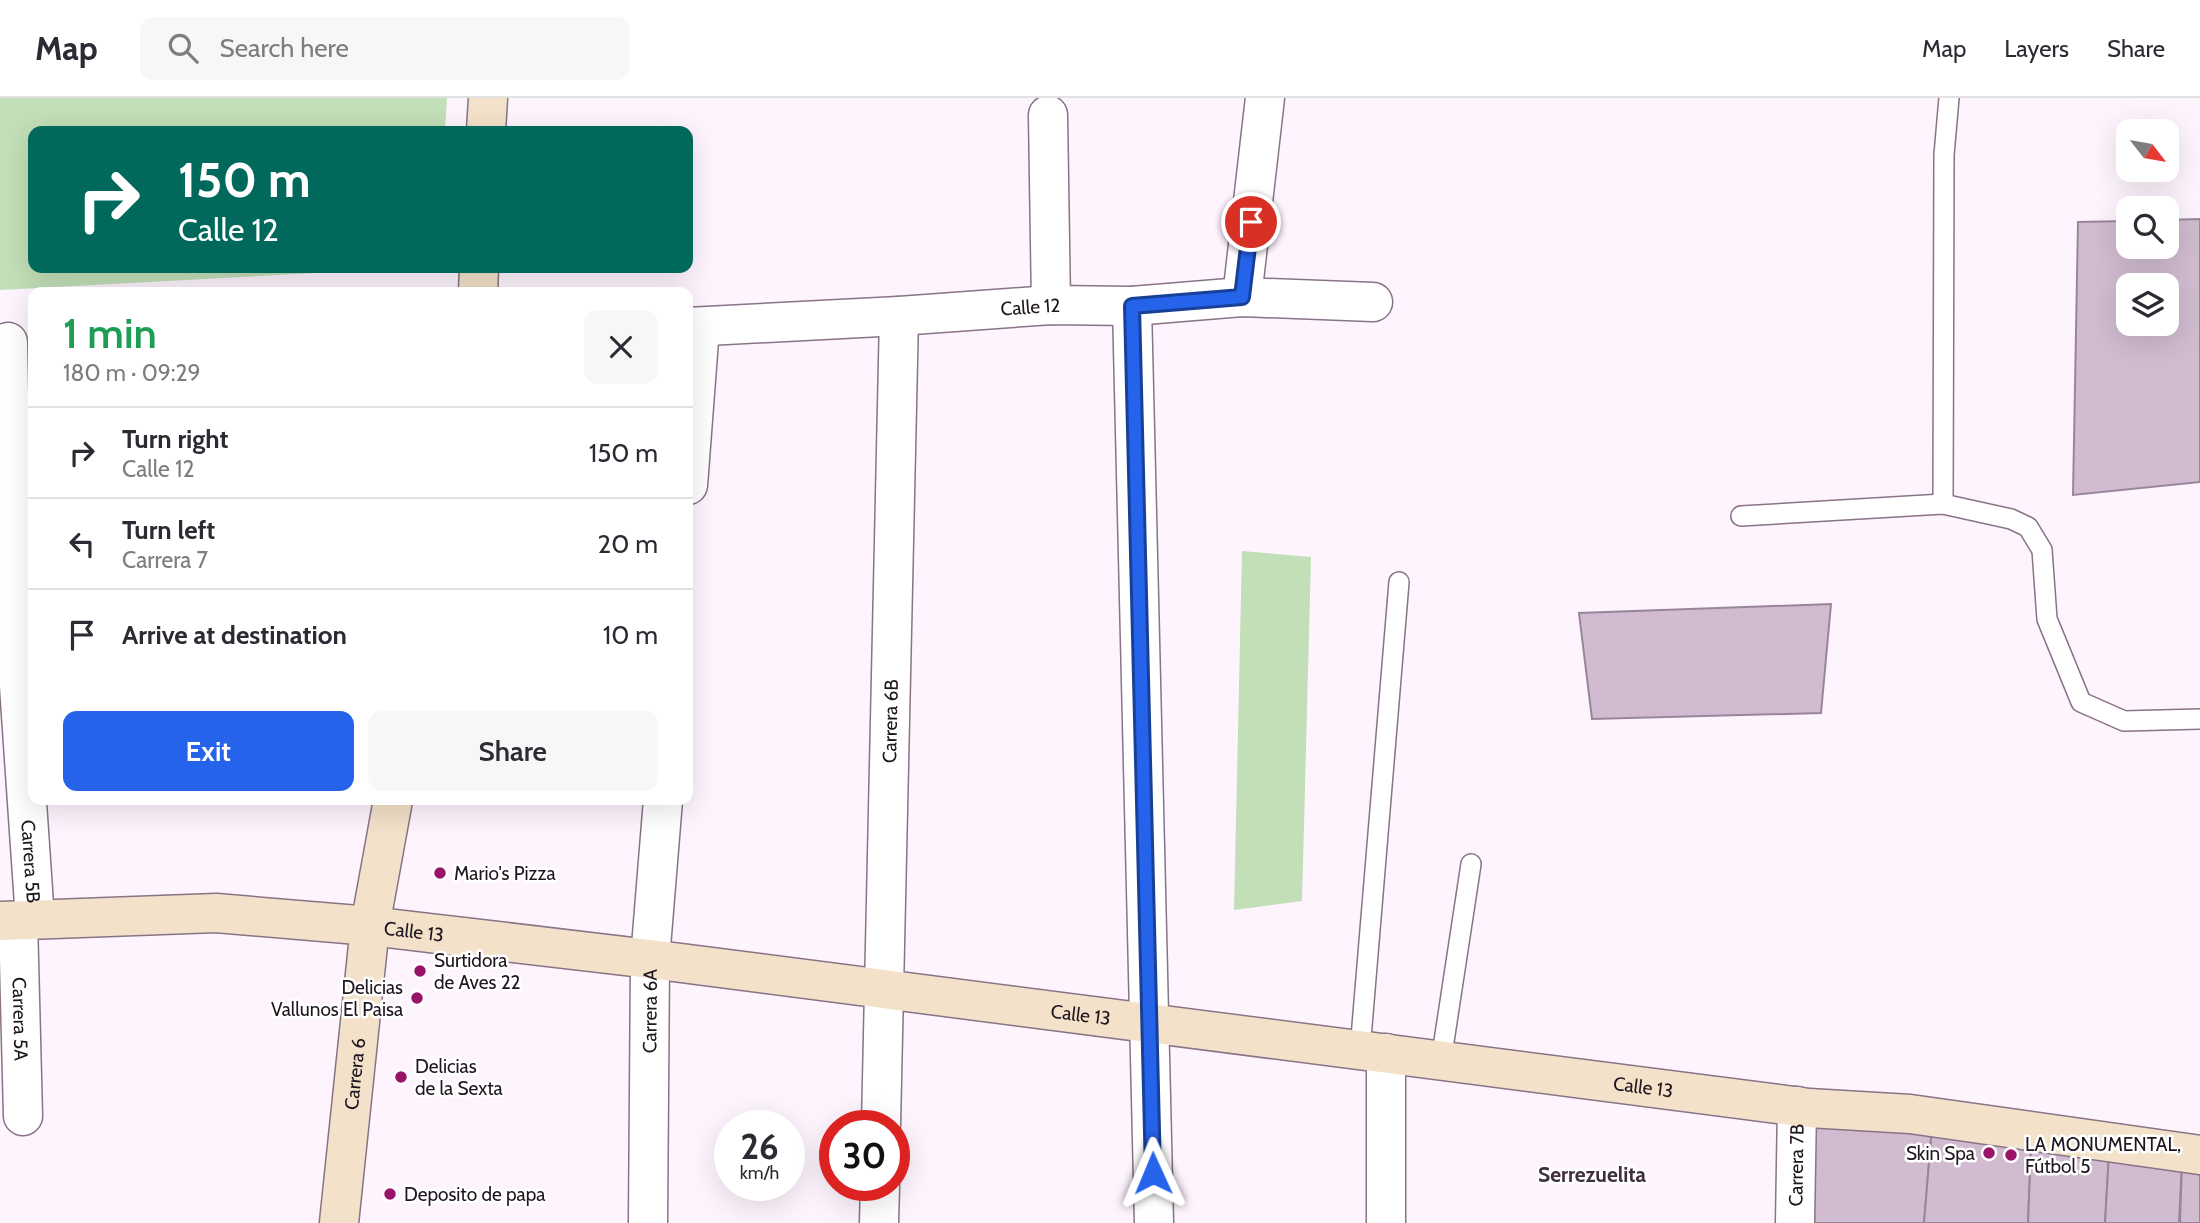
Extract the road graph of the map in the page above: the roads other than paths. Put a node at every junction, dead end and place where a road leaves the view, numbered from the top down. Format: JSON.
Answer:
{"nodes":[{"id":1,"x":488,"y":98,"type":"edge"},
{"id":2,"x":1265,"y":98,"type":"edge"},
{"id":3,"x":1949,"y":98,"type":"edge"},
{"id":4,"x":1048,"y":115,"type":"dead end"},
{"id":5,"x":486,"y":126,"type":"edge"},
{"id":6,"x":1242,"y":297,"type":"junction"},
{"id":7,"x":1373,"y":302,"type":"dead end"},
{"id":8,"x":1051,"y":304,"type":"junction"},
{"id":9,"x":1132,"y":306,"type":"junction"},
{"id":10,"x":899,"y":316,"type":"junction"},
{"id":11,"x":694,"y":327,"type":"edge"},
{"id":12,"x":14,"y":342,"type":"edge"},
{"id":13,"x":693,"y":353,"type":"edge"},
{"id":14,"x":1943,"y":504,"type":"junction"},
{"id":15,"x":1741,"y":516,"type":"dead end"},
{"id":16,"x":1399,"y":582,"type":"dead end"},
{"id":17,"x":2200,"y":719,"type":"edge"},
{"id":18,"x":392,"y":805,"type":"edge"},
{"id":19,"x":663,"y":805,"type":"edge"},
{"id":20,"x":1471,"y":864,"type":"dead end"},
{"id":21,"x":18,"y":920,"type":"edge"},
{"id":22,"x":370,"y":926,"type":"junction"},
{"id":23,"x":650,"y":959,"type":"junction"},
{"id":24,"x":885,"y":989,"type":"junction"},
{"id":25,"x":1150,"y":1023,"type":"junction"},
{"id":26,"x":1373,"y":1052,"type":"junction"},
{"id":27,"x":1441,"y":1061,"type":"junction"},
{"id":28,"x":1797,"y":1106,"type":"junction"},
{"id":29,"x":881,"y":1110,"type":"edge"},
{"id":30,"x":23,"y":1116,"type":"dead end"},
{"id":31,"x":2200,"y":1155,"type":"edge"},
{"id":32,"x":880,"y":1201,"type":"edge"},
{"id":33,"x":339,"y":1223,"type":"edge"},
{"id":34,"x":648,"y":1223,"type":"edge"},
{"id":35,"x":879,"y":1223,"type":"edge"},
{"id":36,"x":1154,"y":1223,"type":"edge"},
{"id":37,"x":1386,"y":1223,"type":"edge"},
{"id":38,"x":1795,"y":1223,"type":"edge"}],
"edges":[{"from":1,"to":5,"type":"main road"},
{"from":2,"to":6,"type":"street"},
{"from":3,"to":14,"type":"lane"},
{"from":4,"to":8,"type":"street"},
{"from":6,"to":7,"type":"street","name":"Calle 12"},
{"from":6,"to":9,"type":"street","name":"Calle 12"},
{"from":8,"to":9,"type":"street","name":"Calle 12"},
{"from":8,"to":10,"type":"street","name":"Calle 12"},
{"from":9,"to":25,"type":"street"},
{"from":10,"to":11,"type":"street","name":"Calle 12"},
{"from":10,"to":24,"type":"street","name":"Carrera 6B"},
{"from":11,"to":13,"type":"street"},
{"from":12,"to":21,"type":"street","name":"Carrera 5B"},
{"from":14,"to":15,"type":"lane"},
{"from":14,"to":17,"type":"lane"},
{"from":16,"to":26,"type":"lane"},
{"from":18,"to":22,"type":"main road","name":"Carrera 6"},
{"from":19,"to":23,"type":"street","name":"Carrera 6A"},
{"from":20,"to":27,"type":"lane"},
{"from":21,"to":22,"type":"main road","name":"Calle 13"},
{"from":21,"to":30,"type":"street","name":"Carrera 5A"},
{"from":22,"to":23,"type":"main road","name":"Calle 13"},
{"from":22,"to":33,"type":"main road","name":"Carrera 6"},
{"from":23,"to":24,"type":"main road","name":"Calle 13"},
{"from":23,"to":34,"type":"street","name":"Carrera 6A"},
{"from":24,"to":25,"type":"main road","name":"Calle 13"},
{"from":24,"to":29,"type":"street","name":"Carrera 6B"},
{"from":25,"to":26,"type":"main road","name":"Calle 13"},
{"from":25,"to":36,"type":"street"},
{"from":26,"to":27,"type":"main road","name":"Calle 13"},
{"from":26,"to":37,"type":"street"},
{"from":27,"to":28,"type":"main road","name":"Calle 13"},
{"from":28,"to":31,"type":"main road","name":"Calle 13"},
{"from":28,"to":38,"type":"street","name":"Carrera 7B"},
{"from":32,"to":35,"type":"street"}]}
